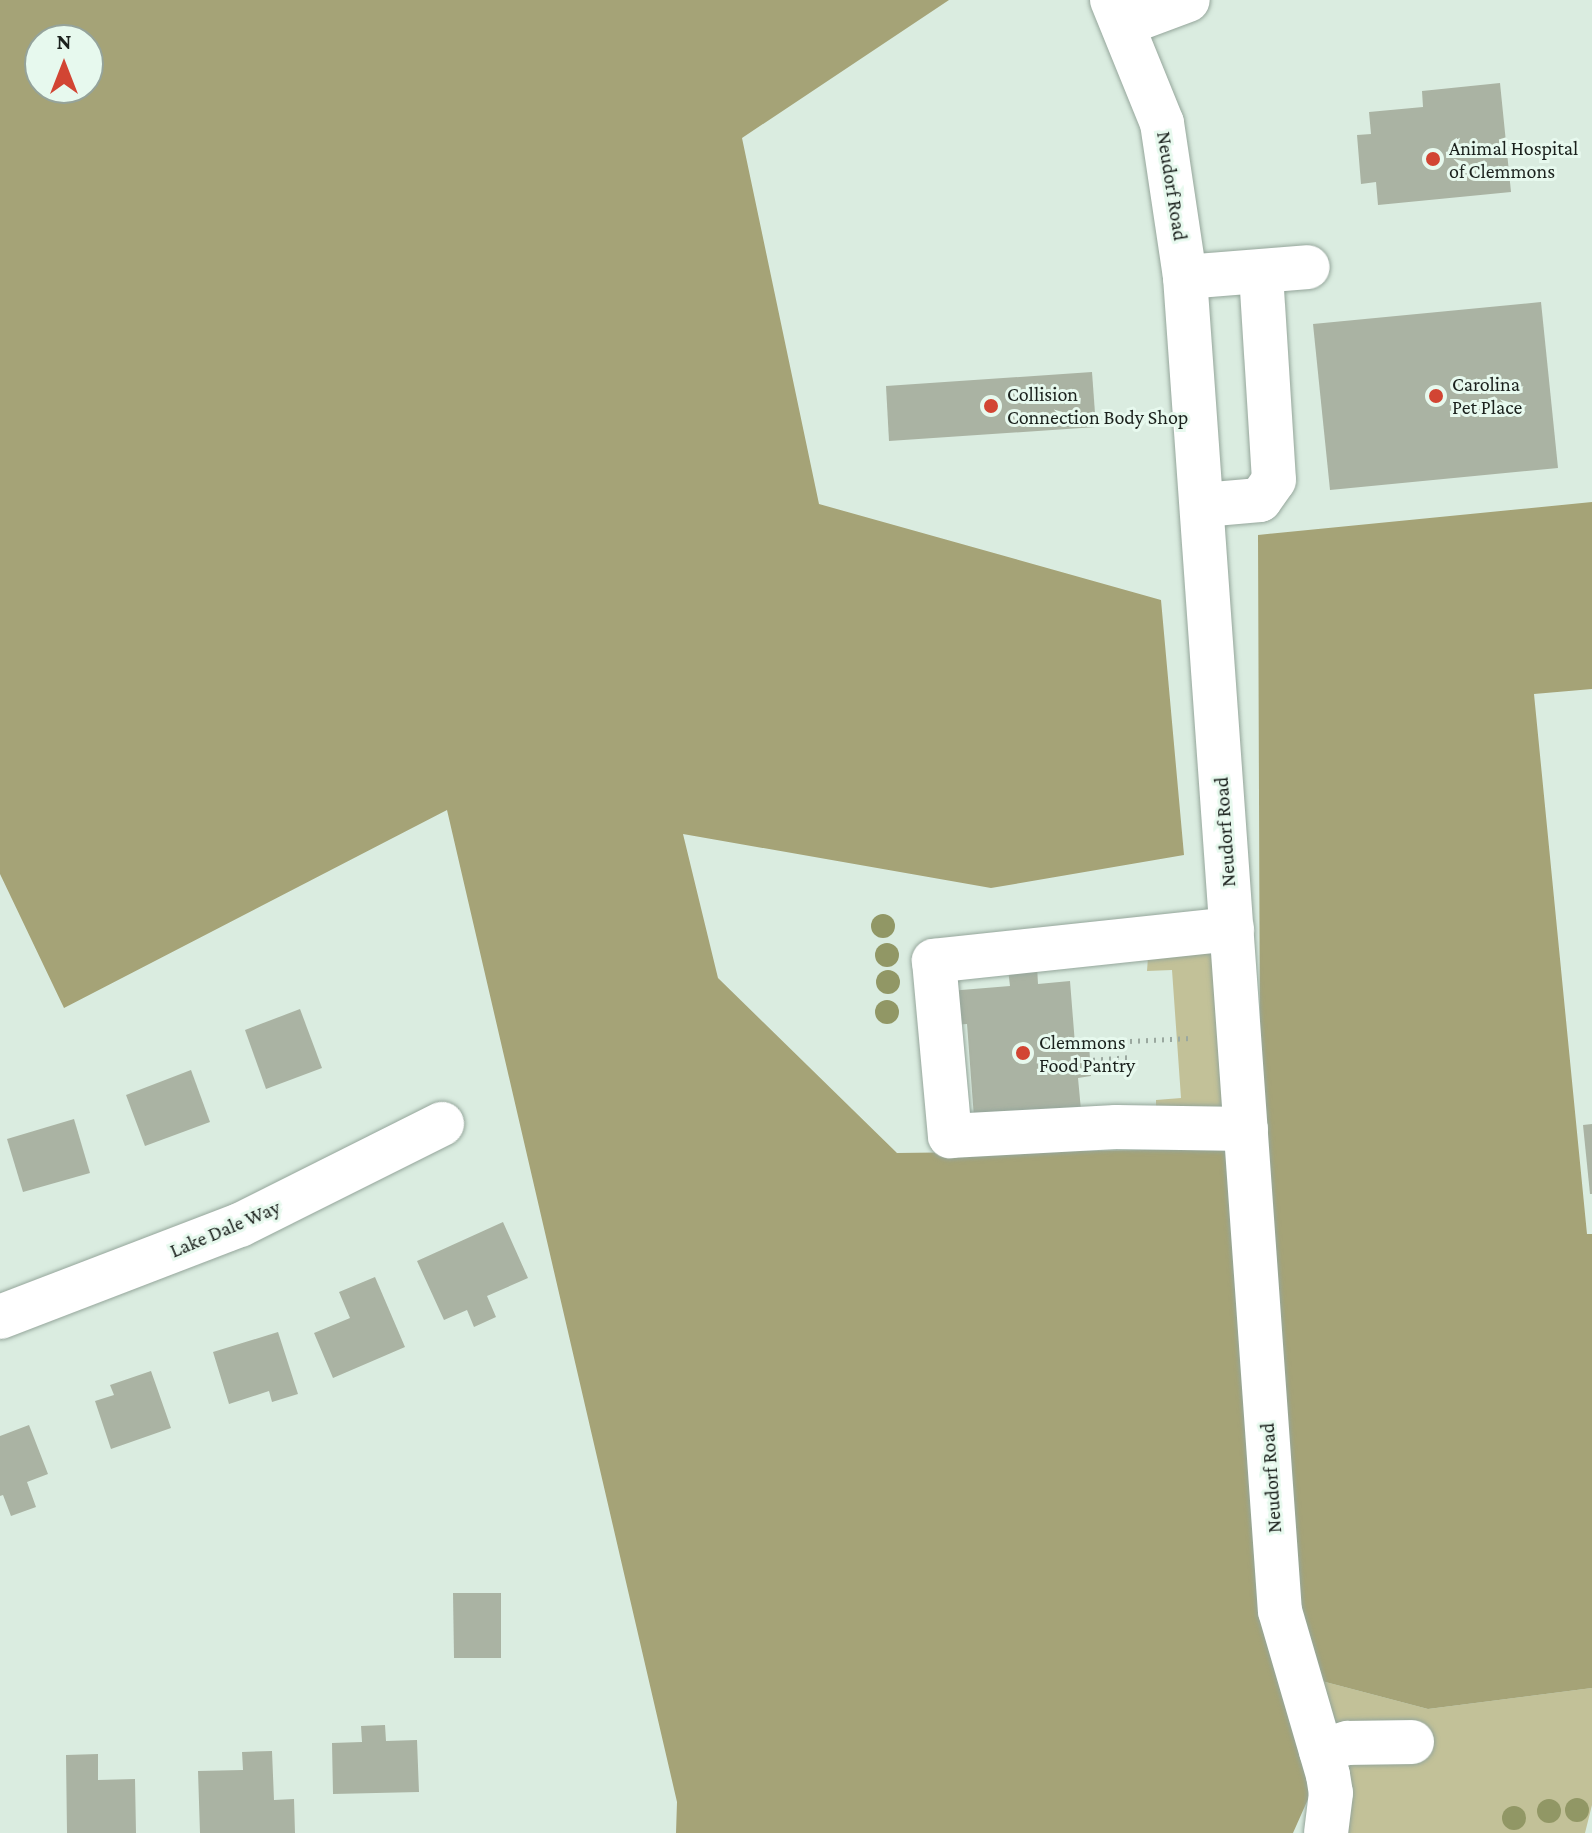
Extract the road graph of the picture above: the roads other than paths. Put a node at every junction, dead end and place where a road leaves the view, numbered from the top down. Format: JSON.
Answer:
{"nodes":[{"id":1,"x":1188,"y":0,"type":"edge"},
{"id":2,"x":1118,"y":12,"type":"edge"},
{"id":3,"x":1308,"y":267,"type":"dead end"},
{"id":4,"x":1261,"y":273,"type":"junction"},
{"id":5,"x":1185,"y":277,"type":"junction"},
{"id":6,"x":1203,"y":505,"type":"junction"},
{"id":7,"x":1232,"y":929,"type":"junction"},
{"id":8,"x":442,"y":1124,"type":"dead end"},
{"id":9,"x":1246,"y":1129,"type":"junction"},
{"id":10,"x":0,"y":1317,"type":"edge"},
{"id":11,"x":1412,"y":1742,"type":"dead end"},
{"id":12,"x":1321,"y":1751,"type":"junction"},
{"id":13,"x":1326,"y":1833,"type":"edge"}],
"edges":[{"from":1,"to":2,"type":"street"},
{"from":2,"to":5,"type":"street","name":"Neudorf Road"},
{"from":3,"to":4,"type":"street"},
{"from":4,"to":5,"type":"street"},
{"from":4,"to":6,"type":"street"},
{"from":5,"to":6,"type":"street","name":"Neudorf Road"},
{"from":6,"to":7,"type":"street","name":"Neudorf Road"},
{"from":7,"to":9,"type":"street","name":"Neudorf Road"},
{"from":7,"to":9,"type":"street"},
{"from":8,"to":10,"type":"street","name":"Lake Dale Way"},
{"from":9,"to":12,"type":"street","name":"Neudorf Road"},
{"from":11,"to":12,"type":"street"},
{"from":12,"to":13,"type":"street","name":"Neudorf Road"}]}
